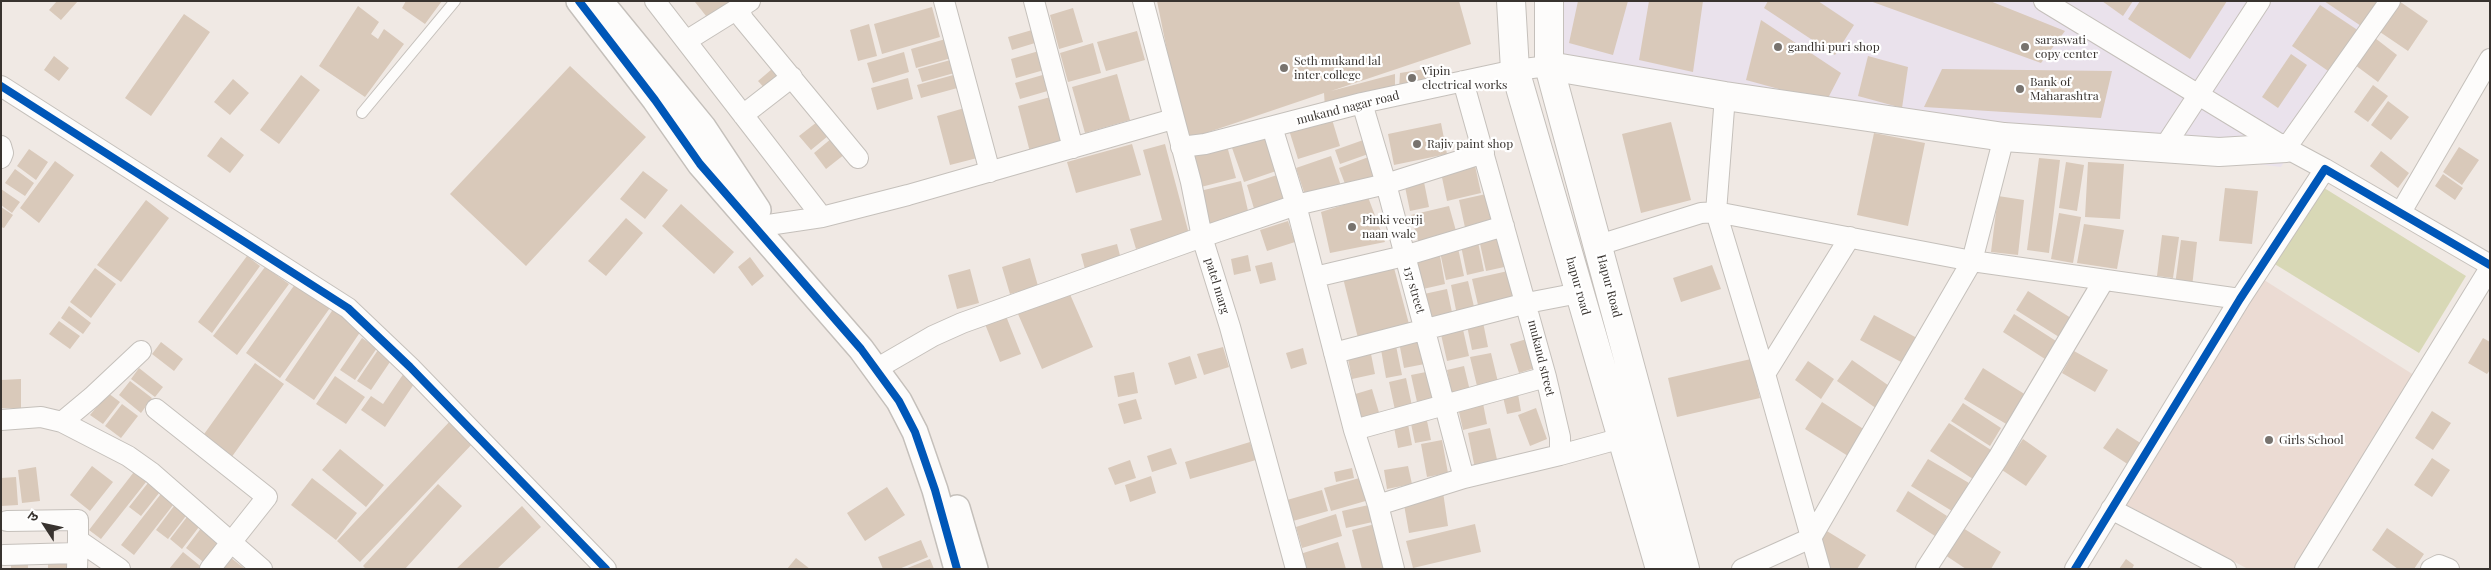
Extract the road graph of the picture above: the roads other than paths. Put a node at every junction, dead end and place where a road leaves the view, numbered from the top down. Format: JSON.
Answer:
{"nodes":[{"id":1,"x":455,"y":1,"type":"edge"},
{"id":2,"x":579,"y":1,"type":"edge"},
{"id":3,"x":600,"y":1,"type":"edge"},
{"id":4,"x":655,"y":1,"type":"edge"},
{"id":5,"x":944,"y":1,"type":"edge"},
{"id":6,"x":1034,"y":1,"type":"edge"},
{"id":7,"x":1143,"y":1,"type":"edge"},
{"id":8,"x":1511,"y":1,"type":"edge"},
{"id":9,"x":1549,"y":1,"type":"edge"},
{"id":10,"x":2044,"y":1,"type":"edge"},
{"id":11,"x":2260,"y":1,"type":"edge"},
{"id":12,"x":2390,"y":1,"type":"edge"},
{"id":13,"x":744,"y":5,"type":"edge"},
{"id":14,"x":686,"y":41,"type":"junction"},
{"id":15,"x":2490,"y":59,"type":"edge"},
{"id":16,"x":1548,"y":66,"type":"junction"},
{"id":17,"x":1515,"y":70,"type":"junction"},
{"id":18,"x":792,"y":77,"type":"junction"},
{"id":19,"x":1463,"y":81,"type":"junction"},
{"id":20,"x":1,"y":86,"type":"edge"},
{"id":21,"x":2199,"y":94,"type":"junction"},
{"id":22,"x":1726,"y":96,"type":"junction"},
{"id":23,"x":1362,"y":103,"type":"junction"},
{"id":24,"x":362,"y":113,"type":"dead end"},
{"id":25,"x":743,"y":115,"type":"junction"},
{"id":26,"x":1173,"y":119,"type":"junction"},
{"id":27,"x":1272,"y":127,"type":"junction"},
{"id":28,"x":2004,"y":137,"type":"junction"},
{"id":29,"x":1,"y":146,"type":"edge"},
{"id":30,"x":1181,"y":147,"type":"junction"},
{"id":31,"x":1072,"y":148,"type":"junction"},
{"id":32,"x":2286,"y":148,"type":"junction"},
{"id":33,"x":2163,"y":149,"type":"junction"},
{"id":34,"x":1484,"y":153,"type":"junction"},
{"id":35,"x":1,"y":158,"type":"edge"},
{"id":36,"x":858,"y":158,"type":"dead end"},
{"id":37,"x":2325,"y":169,"type":"junction"},
{"id":38,"x":990,"y":172,"type":"junction"},
{"id":39,"x":1386,"y":184,"type":"junction"},
{"id":40,"x":1296,"y":205,"type":"junction"},
{"id":41,"x":1716,"y":212,"type":"junction"},
{"id":42,"x":2401,"y":212,"type":"junction"},
{"id":43,"x":822,"y":217,"type":"junction"},
{"id":44,"x":762,"y":226,"type":"junction"},
{"id":45,"x":1504,"y":226,"type":"junction"},
{"id":46,"x":1202,"y":237,"type":"junction"},
{"id":47,"x":1850,"y":237,"type":"junction"},
{"id":48,"x":1599,"y":245,"type":"junction"},
{"id":49,"x":1404,"y":256,"type":"junction"},
{"id":50,"x":1972,"y":261,"type":"junction"},
{"id":51,"x":2490,"y":267,"type":"edge"},
{"id":52,"x":1315,"y":277,"type":"junction"},
{"id":53,"x":2104,"y":280,"type":"junction"},
{"id":54,"x":1579,"y":293,"type":"junction"},
{"id":55,"x":2240,"y":299,"type":"junction"},
{"id":56,"x":1526,"y":303,"type":"junction"},
{"id":57,"x":1425,"y":329,"type":"junction"},
{"id":58,"x":141,"y":350,"type":"dead end"},
{"id":59,"x":1334,"y":353,"type":"junction"},
{"id":60,"x":882,"y":364,"type":"junction"},
{"id":61,"x":1765,"y":374,"type":"junction"},
{"id":62,"x":1546,"y":377,"type":"junction"},
{"id":63,"x":1445,"y":405,"type":"junction"},
{"id":64,"x":156,"y":409,"type":"dead end"},
{"id":65,"x":1,"y":420,"type":"edge"},
{"id":66,"x":62,"y":422,"type":"junction"},
{"id":67,"x":1354,"y":430,"type":"junction"},
{"id":68,"x":1622,"y":438,"type":"junction"},
{"id":69,"x":1560,"y":455,"type":"junction"},
{"id":70,"x":1464,"y":478,"type":"junction"},
{"id":71,"x":1378,"y":505,"type":"junction"},
{"id":72,"x":2111,"y":509,"type":"junction"},
{"id":73,"x":7,"y":521,"type":"dead end"},
{"id":74,"x":1811,"y":538,"type":"junction"},
{"id":75,"x":232,"y":542,"type":"junction"},
{"id":76,"x":78,"y":554,"type":"edge"},
{"id":77,"x":4,"y":555,"type":"dead end"},
{"id":78,"x":120,"y":569,"type":"edge"},
{"id":79,"x":210,"y":569,"type":"edge"},
{"id":80,"x":262,"y":569,"type":"edge"},
{"id":81,"x":606,"y":569,"type":"edge"},
{"id":82,"x":957,"y":569,"type":"edge"},
{"id":83,"x":975,"y":569,"type":"edge"},
{"id":84,"x":1296,"y":569,"type":"edge"},
{"id":85,"x":1394,"y":569,"type":"edge"},
{"id":86,"x":1660,"y":569,"type":"edge"},
{"id":87,"x":1685,"y":569,"type":"edge"},
{"id":88,"x":1742,"y":569,"type":"edge"},
{"id":89,"x":1820,"y":569,"type":"edge"},
{"id":90,"x":1926,"y":569,"type":"edge"},
{"id":91,"x":2074,"y":569,"type":"edge"},
{"id":92,"x":2226,"y":569,"type":"edge"},
{"id":93,"x":2305,"y":569,"type":"edge"},
{"id":94,"x":2431,"y":569,"type":"edge"},
{"id":95,"x":2449,"y":569,"type":"edge"}],
"edges":[{"from":1,"to":24,"type":"lane"},
{"from":2,"to":44,"type":"street"},
{"from":3,"to":44,"type":"street"},
{"from":4,"to":14,"type":"street"},
{"from":5,"to":38,"type":"street"},
{"from":6,"to":31,"type":"street"},
{"from":7,"to":26,"type":"street","name":"patel marg"},
{"from":8,"to":17,"type":"main road","name":"hapur road"},
{"from":9,"to":16,"type":"main road","name":"Hapur Road"},
{"from":10,"to":21,"type":"street"},
{"from":11,"to":21,"type":"street"},
{"from":12,"to":32,"type":"street"},
{"from":13,"to":14,"type":"street"},
{"from":13,"to":18,"type":"street"},
{"from":14,"to":25,"type":"street"},
{"from":15,"to":42,"type":"street"},
{"from":16,"to":17,"type":"street","name":"mukand nagar road"},
{"from":16,"to":22,"type":"main road"},
{"from":16,"to":48,"type":"main road","name":"Hapur Road"},
{"from":17,"to":19,"type":"street","name":"mukand nagar road"},
{"from":17,"to":54,"type":"main road","name":"hapur road"},
{"from":18,"to":25,"type":"street"},
{"from":18,"to":36,"type":"street"},
{"from":19,"to":23,"type":"street","name":"mukand nagar road"},
{"from":19,"to":34,"type":"street","name":"mukand street"},
{"from":20,"to":81,"type":"street"},
{"from":21,"to":32,"type":"street"},
{"from":21,"to":33,"type":"street"},
{"from":22,"to":28,"type":"main road"},
{"from":22,"to":41,"type":"street"},
{"from":23,"to":27,"type":"street","name":"mukand nagar road"},
{"from":23,"to":39,"type":"street","name":"137 street"},
{"from":25,"to":43,"type":"street"},
{"from":26,"to":30,"type":"street","name":"patel marg"},
{"from":26,"to":31,"type":"street"},
{"from":27,"to":30,"type":"street","name":"mukand nagar road"},
{"from":27,"to":40,"type":"street"},
{"from":28,"to":33,"type":"main road"},
{"from":28,"to":50,"type":"street"},
{"from":29,"to":35,"type":"street"},
{"from":30,"to":46,"type":"street","name":"patel marg"},
{"from":31,"to":38,"type":"street"},
{"from":32,"to":33,"type":"main road"},
{"from":32,"to":37,"type":"street"},
{"from":34,"to":39,"type":"street"},
{"from":34,"to":45,"type":"street","name":"mukand street"},
{"from":37,"to":42,"type":"street"},
{"from":37,"to":55,"type":"street"},
{"from":38,"to":43,"type":"street"},
{"from":39,"to":40,"type":"street"},
{"from":39,"to":49,"type":"street","name":"137 street"},
{"from":40,"to":46,"type":"street"},
{"from":40,"to":52,"type":"street"},
{"from":41,"to":47,"type":"street"},
{"from":41,"to":48,"type":"street"},
{"from":41,"to":61,"type":"street"},
{"from":42,"to":51,"type":"street"},
{"from":43,"to":44,"type":"street"},
{"from":44,"to":60,"type":"street"},
{"from":45,"to":49,"type":"street"},
{"from":45,"to":56,"type":"street","name":"mukand street"},
{"from":46,"to":60,"type":"street"},
{"from":46,"to":84,"type":"street","name":"patel marg"},
{"from":47,"to":50,"type":"street"},
{"from":47,"to":61,"type":"street"},
{"from":48,"to":87,"type":"main road","name":"Hapur Road"},
{"from":49,"to":52,"type":"street"},
{"from":49,"to":57,"type":"street","name":"137 street"},
{"from":50,"to":53,"type":"street"},
{"from":50,"to":74,"type":"street"},
{"from":51,"to":93,"type":"street"},
{"from":52,"to":59,"type":"street"},
{"from":53,"to":55,"type":"street"},
{"from":53,"to":90,"type":"street"},
{"from":54,"to":56,"type":"street"},
{"from":54,"to":68,"type":"main road","name":"hapur road"},
{"from":55,"to":72,"type":"street"},
{"from":56,"to":57,"type":"street"},
{"from":56,"to":62,"type":"street","name":"mukand street"},
{"from":57,"to":59,"type":"street"},
{"from":57,"to":63,"type":"street","name":"137 street"},
{"from":58,"to":66,"type":"street"},
{"from":59,"to":67,"type":"street"},
{"from":60,"to":82,"type":"street"},
{"from":60,"to":83,"type":"street"},
{"from":61,"to":74,"type":"street"},
{"from":62,"to":63,"type":"street"},
{"from":62,"to":69,"type":"street","name":"mukand street"},
{"from":63,"to":67,"type":"street"},
{"from":63,"to":70,"type":"street","name":"137 street"},
{"from":64,"to":75,"type":"street"},
{"from":65,"to":66,"type":"street"},
{"from":66,"to":75,"type":"street"},
{"from":67,"to":71,"type":"street"},
{"from":68,"to":69,"type":"street"},
{"from":68,"to":86,"type":"main road","name":"hapur road"},
{"from":69,"to":70,"type":"street"},
{"from":70,"to":71,"type":"street"},
{"from":71,"to":85,"type":"street"},
{"from":72,"to":91,"type":"street"},
{"from":72,"to":92,"type":"street"},
{"from":73,"to":76,"type":"street"},
{"from":74,"to":88,"type":"street"},
{"from":74,"to":89,"type":"street"},
{"from":75,"to":79,"type":"street"},
{"from":75,"to":80,"type":"street"},
{"from":76,"to":77,"type":"street"},
{"from":76,"to":78,"type":"street"},
{"from":94,"to":95,"type":"street"}]}
